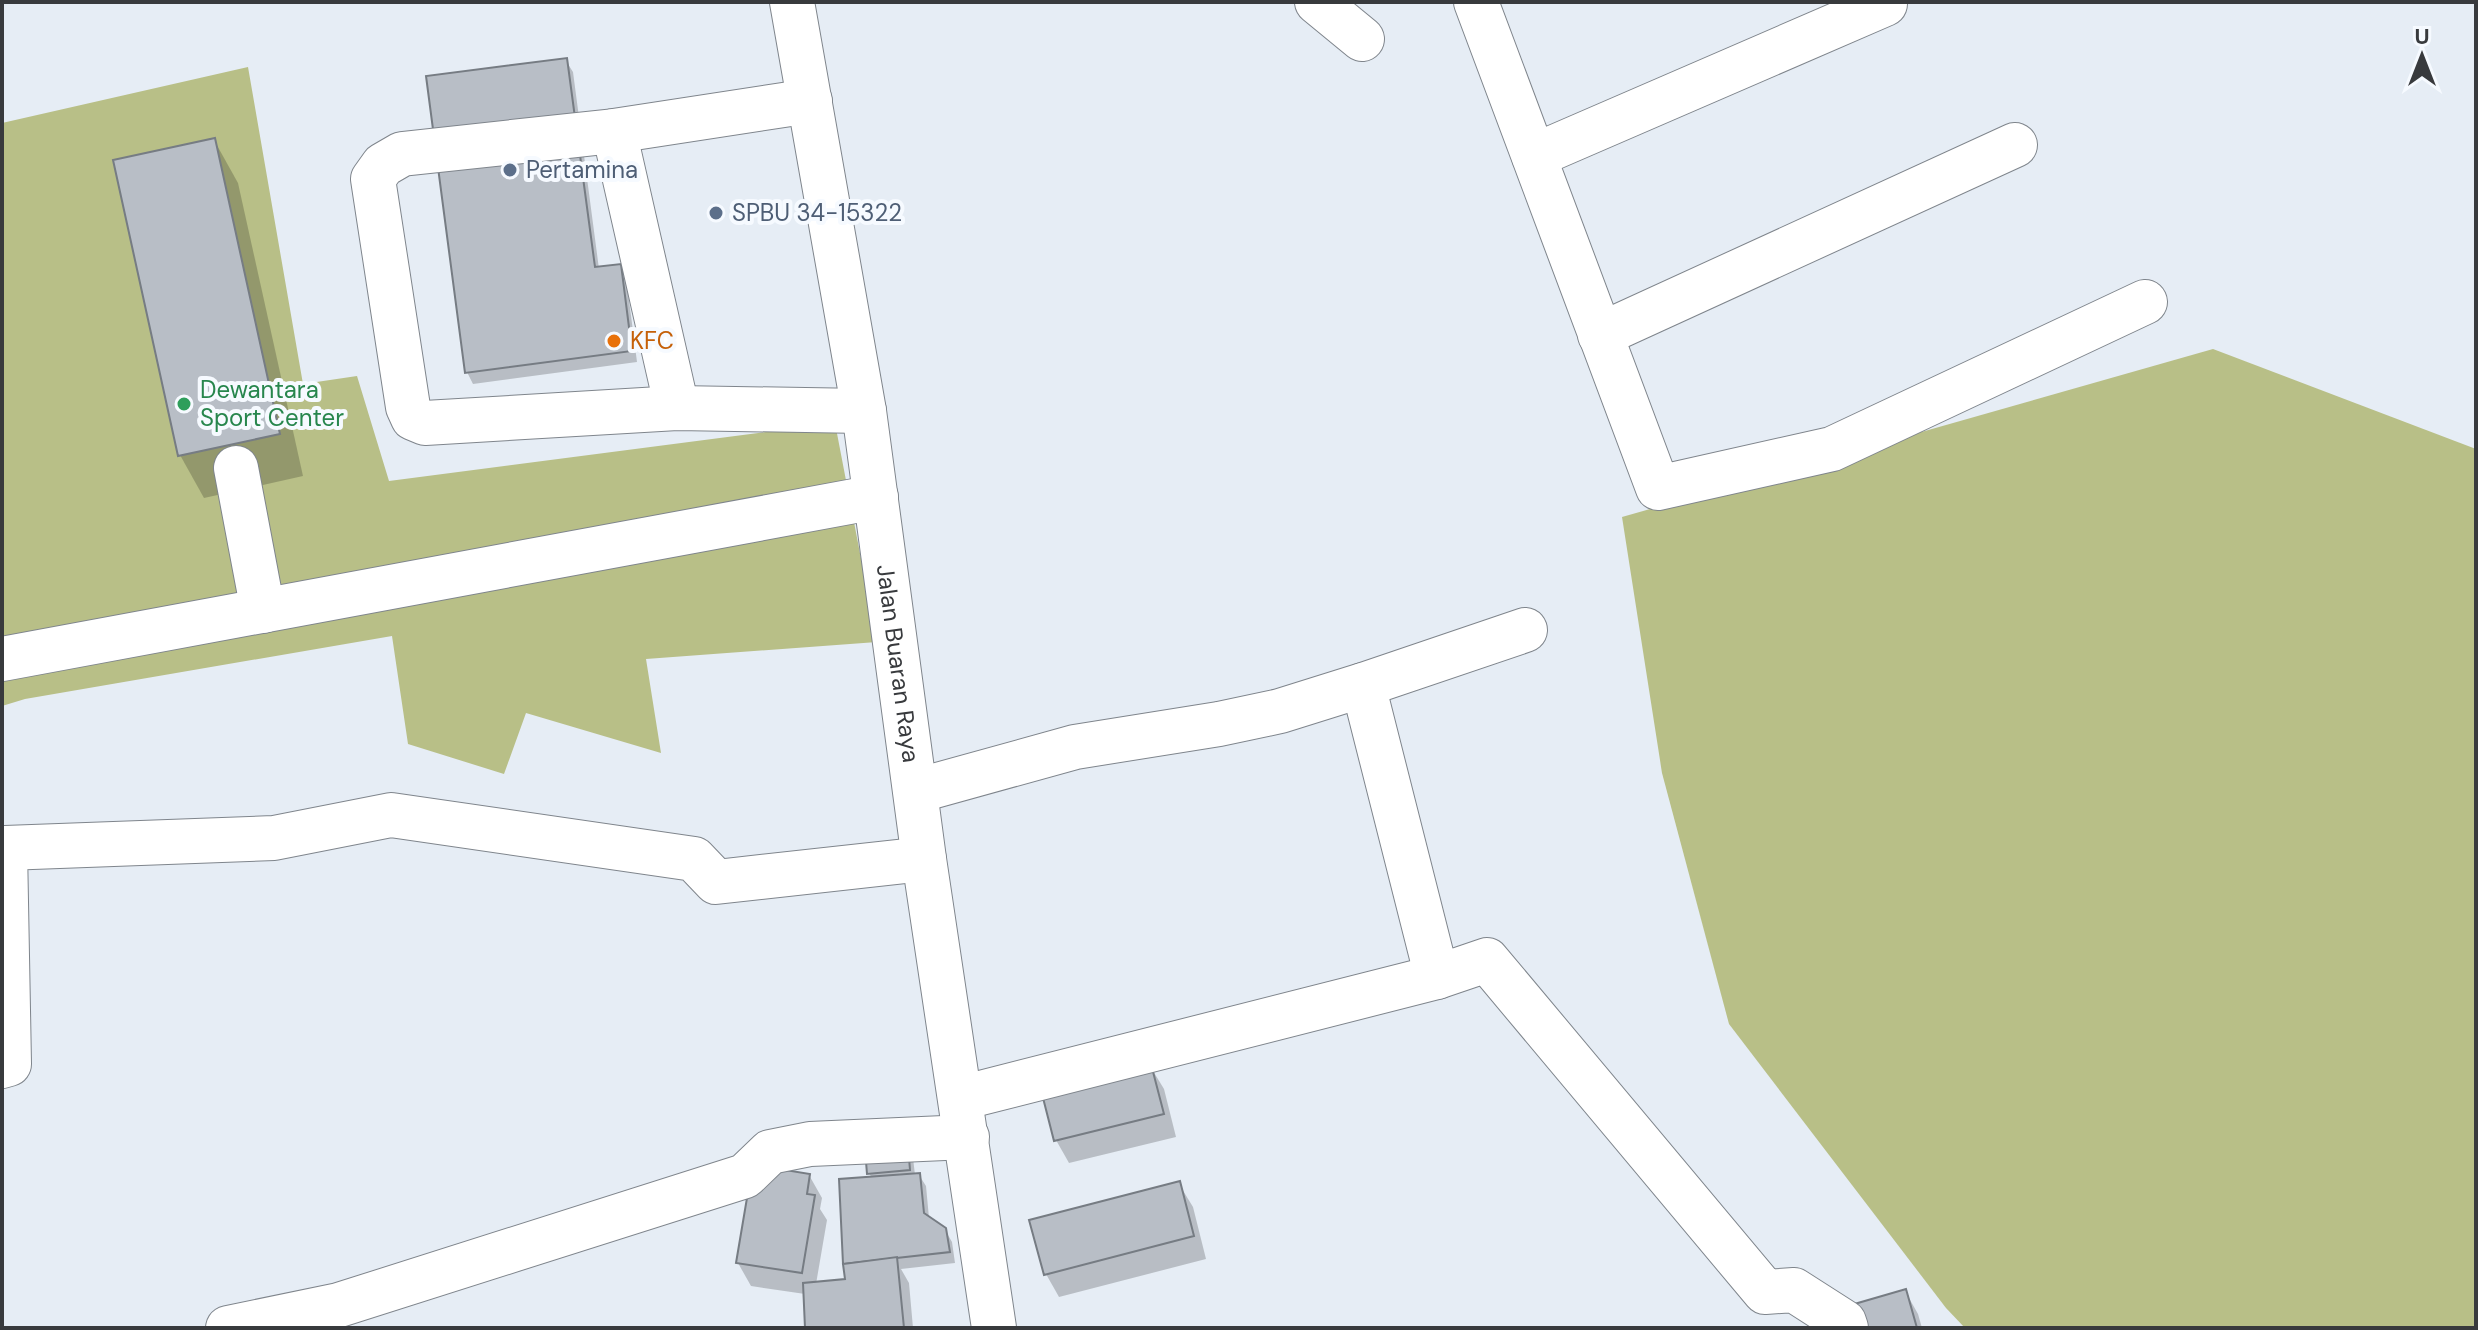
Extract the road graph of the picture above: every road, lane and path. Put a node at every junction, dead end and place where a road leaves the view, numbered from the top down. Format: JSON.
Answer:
{"nodes":[{"id":1,"x":792,"y":2,"type":"edge"},
{"id":2,"x":1317,"y":2,"type":"edge"},
{"id":3,"x":1476,"y":2,"type":"edge"},
{"id":4,"x":1885,"y":4,"type":"edge"},
{"id":5,"x":1362,"y":39,"type":"dead end"},
{"id":6,"x":810,"y":101,"type":"junction"},
{"id":7,"x":614,"y":131,"type":"junction"},
{"id":8,"x":2015,"y":145,"type":"dead end"},
{"id":9,"x":1534,"y":156,"type":"junction"},
{"id":10,"x":2145,"y":302,"type":"dead end"},
{"id":11,"x":1600,"y":335,"type":"junction"},
{"id":12,"x":677,"y":408,"type":"junction"},
{"id":13,"x":864,"y":411,"type":"junction"},
{"id":14,"x":236,"y":468,"type":"dead end"},
{"id":15,"x":876,"y":497,"type":"junction"},
{"id":16,"x":263,"y":611,"type":"junction"},
{"id":17,"x":1525,"y":630,"type":"dead end"},
{"id":18,"x":2,"y":659,"type":"edge"},
{"id":19,"x":1363,"y":685,"type":"junction"},
{"id":20,"x":916,"y":791,"type":"junction"},
{"id":21,"x":924,"y":859,"type":"junction"},
{"id":22,"x":1437,"y":977,"type":"junction"},
{"id":23,"x":2,"y":1066,"type":"edge"},
{"id":24,"x":964,"y":1117,"type":"junction"},
{"id":25,"x":228,"y":1328,"type":"edge"},
{"id":26,"x":994,"y":1328,"type":"edge"},
{"id":27,"x":1846,"y":1328,"type":"edge"}],
"edges":[{"from":1,"to":6,"type":"street","name":"Jalan Buaran Raya"},
{"from":2,"to":5,"type":"street"},
{"from":3,"to":9,"type":"street"},
{"from":4,"to":9,"type":"street"},
{"from":6,"to":7,"type":"street"},
{"from":6,"to":13,"type":"street","name":"Jalan Buaran Raya"},
{"from":7,"to":12,"type":"street"},
{"from":7,"to":12,"type":"street"},
{"from":8,"to":11,"type":"street"},
{"from":9,"to":11,"type":"street"},
{"from":10,"to":11,"type":"street"},
{"from":12,"to":13,"type":"street"},
{"from":13,"to":15,"type":"street","name":"Jalan Buaran Raya"},
{"from":14,"to":16,"type":"street"},
{"from":15,"to":16,"type":"street"},
{"from":15,"to":20,"type":"street","name":"Jalan Buaran Raya"},
{"from":16,"to":18,"type":"street"},
{"from":17,"to":19,"type":"street"},
{"from":19,"to":20,"type":"street"},
{"from":19,"to":22,"type":"street"},
{"from":20,"to":21,"type":"street","name":"Jalan Buaran Raya"},
{"from":21,"to":23,"type":"street"},
{"from":21,"to":24,"type":"street","name":"Jalan Buaran Raya"},
{"from":22,"to":24,"type":"street"},
{"from":22,"to":27,"type":"street"},
{"from":24,"to":25,"type":"street"},
{"from":24,"to":26,"type":"street","name":"Jalan Buaran Raya"}]}
